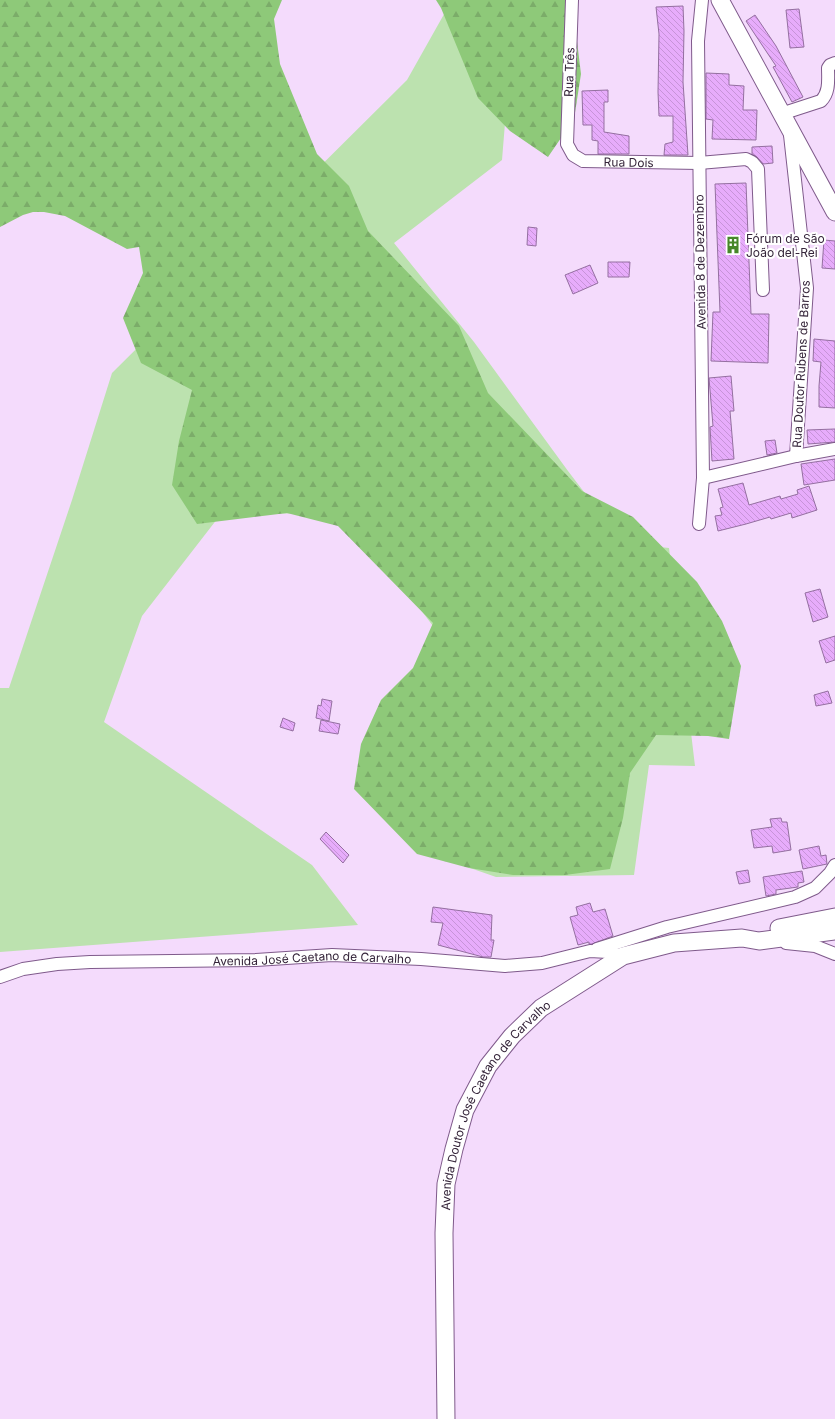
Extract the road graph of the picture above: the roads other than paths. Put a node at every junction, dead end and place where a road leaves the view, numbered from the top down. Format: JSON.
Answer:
{"nodes":[{"id":1,"x":572,"y":0,"type":"edge"},
{"id":2,"x":702,"y":0,"type":"edge"},
{"id":3,"x":720,"y":0,"type":"edge"},
{"id":4,"x":835,"y":63,"type":"edge"},
{"id":5,"x":781,"y":114,"type":"junction"},
{"id":6,"x":790,"y":129,"type":"junction"},
{"id":7,"x":567,"y":144,"type":"joint"},
{"id":8,"x":699,"y":164,"type":"junction"},
{"id":9,"x":835,"y":212,"type":"edge"},
{"id":10,"x":763,"y":290,"type":"dead end"},
{"id":11,"x":835,"y":449,"type":"edge"},
{"id":12,"x":796,"y":456,"type":"junction"},
{"id":13,"x":703,"y":478,"type":"junction"},
{"id":14,"x":698,"y":524,"type":"dead end"},
{"id":15,"x":835,"y":865,"type":"edge"},
{"id":16,"x":835,"y":917,"type":"edge"},
{"id":17,"x":835,"y":931,"type":"edge"},
{"id":18,"x":742,"y":938,"type":"junction"},
{"id":19,"x":759,"y":941,"type":"junction"},
{"id":20,"x":590,"y":951,"type":"junction"},
{"id":21,"x":834,"y":953,"type":"edge"},
{"id":22,"x":623,"y":956,"type":"junction"},
{"id":23,"x":0,"y":977,"type":"edge"},
{"id":24,"x":446,"y":1419,"type":"edge"}],
"edges":[{"from":1,"to":7,"type":"street","name":"Rua Três"},
{"from":2,"to":8,"type":"street","name":"Avenida 8 de Dezembro"},
{"from":3,"to":5,"type":"main road"},
{"from":4,"to":5,"type":"street"},
{"from":5,"to":6,"type":"main road"},
{"from":6,"to":9,"type":"main road"},
{"from":6,"to":12,"type":"street","name":"Rua Doutor Rubens de Barros"},
{"from":7,"to":8,"type":"street","name":"Rua Dois"},
{"from":8,"to":10,"type":"street","name":"Rua Dois"},
{"from":8,"to":13,"type":"street","name":"Avenida 8 de Dezembro"},
{"from":11,"to":12,"type":"street"},
{"from":12,"to":13,"type":"street"},
{"from":13,"to":14,"type":"street","name":"Avenida 8 de Dezembro"},
{"from":15,"to":20,"type":"street"},
{"from":16,"to":18,"type":"main road","name":"Avenida Doutor José Caetano de Carvalho"},
{"from":17,"to":19,"type":"main road","name":"Avenida Doutor José Caetano de Carvalho"},
{"from":18,"to":19,"type":"main road","name":"Avenida Doutor José Caetano de Carvalho"},
{"from":18,"to":22,"type":"main road","name":"Avenida Doutor José Caetano de Carvalho"},
{"from":19,"to":21,"type":"street"},
{"from":20,"to":22,"type":"street","name":"Avenida José Caetano de Carvalho"},
{"from":20,"to":23,"type":"street","name":"Avenida José Caetano de Carvalho"},
{"from":22,"to":24,"type":"main road","name":"Avenida Doutor José Caetano de Carvalho"}]}
